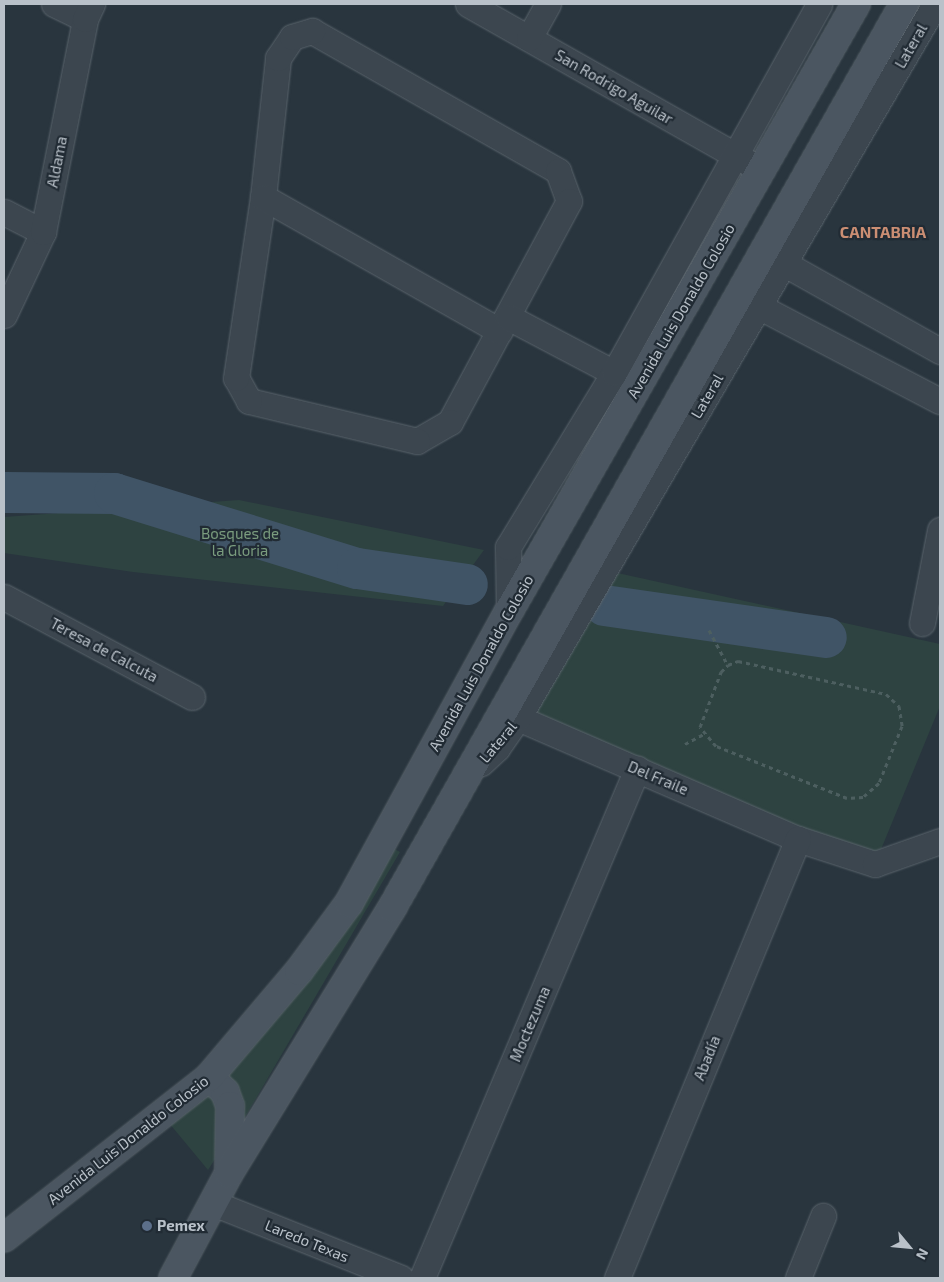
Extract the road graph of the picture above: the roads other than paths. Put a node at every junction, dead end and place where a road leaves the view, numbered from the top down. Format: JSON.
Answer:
{"nodes":[{"id":1,"x":54,"y":4,"type":"edge"},
{"id":2,"x":468,"y":4,"type":"edge"},
{"id":3,"x":548,"y":4,"type":"edge"},
{"id":4,"x":819,"y":4,"type":"edge"},
{"id":5,"x":856,"y":4,"type":"edge"},
{"id":6,"x":904,"y":4,"type":"edge"},
{"id":7,"x":935,"y":4,"type":"edge"},
{"id":8,"x":88,"y":11,"type":"edge"},
{"id":9,"x":529,"y":38,"type":"junction"},
{"id":10,"x":736,"y":156,"type":"junction"},
{"id":11,"x":761,"y":170,"type":"junction"},
{"id":12,"x":263,"y":197,"type":"junction"},
{"id":13,"x":4,"y":212,"type":"edge"},
{"id":14,"x":43,"y":232,"type":"junction"},
{"id":15,"x":785,"y":264,"type":"junction"},
{"id":16,"x":760,"y":307,"type":"junction"},
{"id":17,"x":4,"y":315,"type":"edge"},
{"id":18,"x":504,"y":324,"type":"junction"},
{"id":19,"x":940,"y":351,"type":"edge"},
{"id":20,"x":614,"y":373,"type":"junction"},
{"id":21,"x":940,"y":401,"type":"edge"},
{"id":22,"x":939,"y":537,"type":"edge"},
{"id":23,"x":7,"y":604,"type":"edge"},
{"id":24,"x":509,"y":611,"type":"junction"},
{"id":25,"x":922,"y":622,"type":"dead end"},
{"id":26,"x":192,"y":697,"type":"dead end"},
{"id":27,"x":518,"y":718,"type":"junction"},
{"id":28,"x":637,"y":769,"type":"junction"},
{"id":29,"x":465,"y":778,"type":"junction"},
{"id":30,"x":798,"y":839,"type":"junction"},
{"id":31,"x":940,"y":841,"type":"edge"},
{"id":32,"x":209,"y":1078,"type":"junction"},
{"id":33,"x":229,"y":1174,"type":"junction"},
{"id":34,"x":213,"y":1203,"type":"junction"},
{"id":35,"x":823,"y":1216,"type":"dead end"},
{"id":36,"x":4,"y":1238,"type":"edge"},
{"id":37,"x":173,"y":1278,"type":"edge"},
{"id":38,"x":401,"y":1278,"type":"edge"},
{"id":39,"x":422,"y":1278,"type":"edge"},
{"id":40,"x":617,"y":1278,"type":"edge"},
{"id":41,"x":801,"y":1278,"type":"edge"}],
"edges":[{"from":1,"to":8,"type":"street"},
{"from":2,"to":9,"type":"street","name":"San Rodrigo Aguilar"},
{"from":3,"to":9,"type":"street"},
{"from":4,"to":10,"type":"street"},
{"from":5,"to":11,"type":"street","name":"Avenida Luis Donaldo Colosio"},
{"from":6,"to":29,"type":"street"},
{"from":7,"to":15,"type":"street","name":"Lateral"},
{"from":8,"to":14,"type":"street","name":"Aldama"},
{"from":9,"to":10,"type":"street","name":"San Rodrigo Aguilar"},
{"from":10,"to":11,"type":"street","name":"San Rodrigo Aguilar"},
{"from":10,"to":20,"type":"street"},
{"from":11,"to":24,"type":"street","name":"Avenida Luis Donaldo Colosio"},
{"from":12,"to":18,"type":"street"},
{"from":12,"to":18,"type":"street"},
{"from":12,"to":18,"type":"street"},
{"from":13,"to":14,"type":"street"},
{"from":14,"to":17,"type":"street","name":"Aldama"},
{"from":15,"to":16,"type":"street","name":"Lateral"},
{"from":15,"to":19,"type":"street"},
{"from":16,"to":21,"type":"street"},
{"from":16,"to":27,"type":"street","name":"Lateral"},
{"from":18,"to":20,"type":"street"},
{"from":20,"to":24,"type":"street"},
{"from":22,"to":25,"type":"street"},
{"from":23,"to":26,"type":"street","name":"Teresa de Calcuta"},
{"from":24,"to":32,"type":"street","name":"Avenida Luis Donaldo Colosio"},
{"from":27,"to":28,"type":"street","name":"Del Fraile"},
{"from":27,"to":29,"type":"street","name":"Lateral"},
{"from":28,"to":30,"type":"street","name":"Del Fraile"},
{"from":28,"to":39,"type":"street","name":"Moctezuma"},
{"from":29,"to":33,"type":"street"},
{"from":30,"to":31,"type":"street","name":"Del Fraile"},
{"from":30,"to":40,"type":"street","name":"Abadía"},
{"from":32,"to":33,"type":"street"},
{"from":32,"to":36,"type":"street","name":"Avenida Luis Donaldo Colosio"},
{"from":33,"to":34,"type":"street"},
{"from":34,"to":37,"type":"street"},
{"from":34,"to":38,"type":"street","name":"Laredo Texas"},
{"from":35,"to":41,"type":"street"}]}
